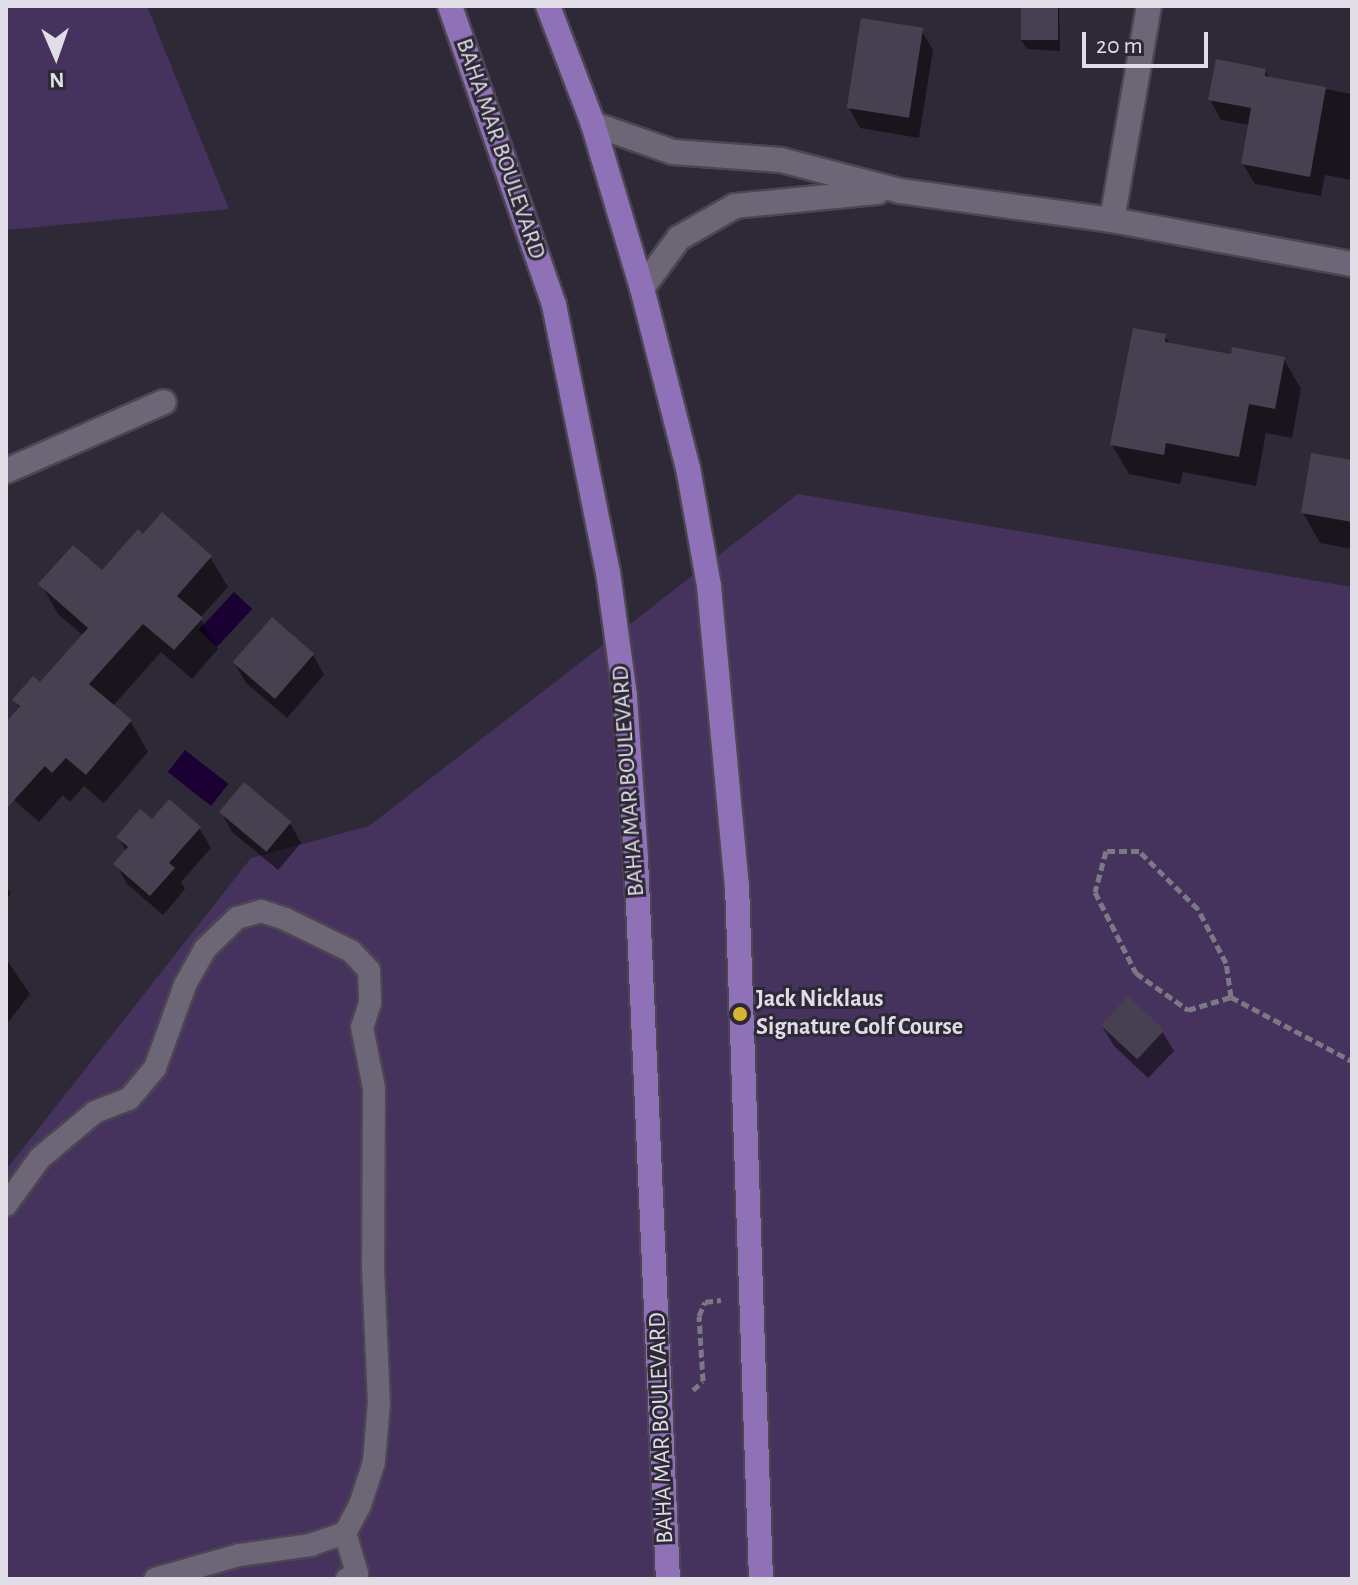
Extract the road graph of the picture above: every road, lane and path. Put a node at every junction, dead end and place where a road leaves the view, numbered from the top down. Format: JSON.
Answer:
{"nodes":[{"id":1,"x":450,"y":6,"type":"edge"},
{"id":2,"x":548,"y":6,"type":"edge"},
{"id":3,"x":1149,"y":6,"type":"edge"},
{"id":4,"x":593,"y":124,"type":"junction"},
{"id":5,"x":900,"y":191,"type":"junction"},
{"id":6,"x":1112,"y":220,"type":"junction"},
{"id":7,"x":1352,"y":264,"type":"edge"},
{"id":8,"x":642,"y":288,"type":"junction"},
{"id":9,"x":164,"y":402,"type":"dead end"},
{"id":10,"x":6,"y":471,"type":"edge"},
{"id":11,"x":1231,"y":997,"type":"junction"},
{"id":12,"x":1352,"y":1061,"type":"edge"},
{"id":13,"x":6,"y":1205,"type":"edge"},
{"id":14,"x":750,"y":1296,"type":"junction"},
{"id":15,"x":661,"y":1391,"type":"junction"},
{"id":16,"x":345,"y":1533,"type":"junction"},
{"id":17,"x":155,"y":1579,"type":"edge"},
{"id":18,"x":347,"y":1579,"type":"edge"},
{"id":19,"x":668,"y":1579,"type":"edge"},
{"id":20,"x":761,"y":1579,"type":"edge"}],
"edges":[{"from":1,"to":15,"type":"main road","name":"BAHA MAR BOULEVARD"},
{"from":2,"to":4,"type":"main road"},
{"from":3,"to":6,"type":"street"},
{"from":4,"to":5,"type":"street"},
{"from":4,"to":8,"type":"main road"},
{"from":5,"to":6,"type":"street"},
{"from":5,"to":8,"type":"street"},
{"from":6,"to":7,"type":"street"},
{"from":8,"to":14,"type":"main road"},
{"from":9,"to":10,"type":"street"},
{"from":11,"to":11,"type":"path"},
{"from":11,"to":12,"type":"path"},
{"from":13,"to":16,"type":"lane"},
{"from":14,"to":15,"type":"path"},
{"from":14,"to":20,"type":"main road"},
{"from":15,"to":19,"type":"main road","name":"BAHA MAR BOULEVARD"},
{"from":16,"to":17,"type":"lane"},
{"from":16,"to":18,"type":"lane"}]}
